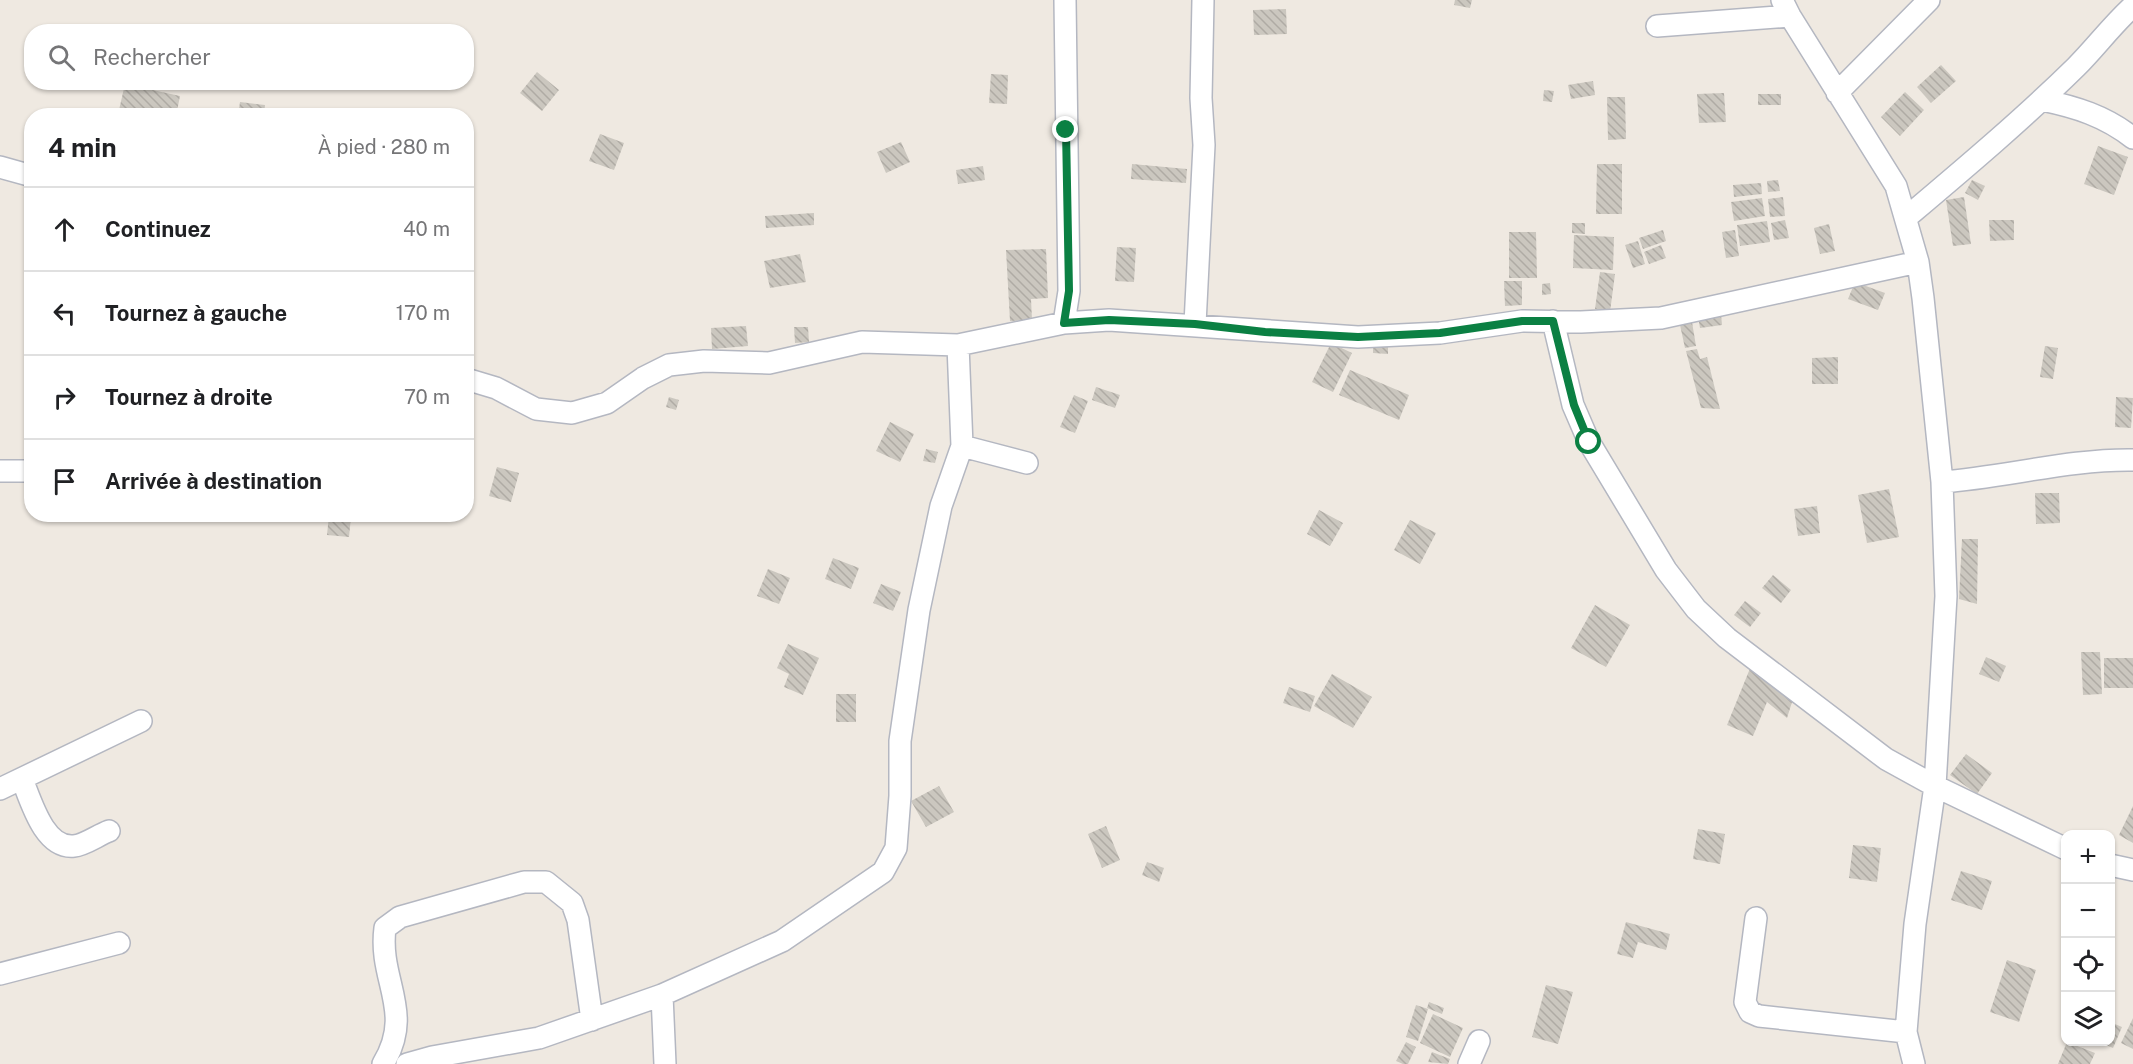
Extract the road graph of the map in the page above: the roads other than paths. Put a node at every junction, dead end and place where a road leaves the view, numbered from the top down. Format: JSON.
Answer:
{"nodes":[{"id":1,"x":1065,"y":0,"type":"edge"},
{"id":2,"x":1203,"y":0,"type":"edge"},
{"id":3,"x":1929,"y":0,"type":"edge"},
{"id":4,"x":2133,"y":6,"type":"edge"},
{"id":5,"x":1786,"y":8,"type":"edge"},
{"id":6,"x":1657,"y":26,"type":"dead end"},
{"id":7,"x":1837,"y":93,"type":"junction"},
{"id":8,"x":2042,"y":99,"type":"junction"},
{"id":9,"x":2133,"y":138,"type":"edge"},
{"id":10,"x":0,"y":166,"type":"edge"},
{"id":11,"x":24,"y":174,"type":"edge"},
{"id":12,"x":1907,"y":217,"type":"junction"},
{"id":13,"x":1918,"y":262,"type":"junction"},
{"id":14,"x":1553,"y":321,"type":"junction"},
{"id":15,"x":1064,"y":323,"type":"junction"},
{"id":16,"x":1195,"y":324,"type":"junction"},
{"id":17,"x":958,"y":345,"type":"junction"},
{"id":18,"x":474,"y":381,"type":"edge"},
{"id":19,"x":962,"y":446,"type":"junction"},
{"id":20,"x":2133,"y":460,"type":"edge"},
{"id":21,"x":1027,"y":463,"type":"dead end"},
{"id":22,"x":0,"y":471,"type":"edge"},
{"id":23,"x":24,"y":471,"type":"edge"},
{"id":24,"x":1942,"y":482,"type":"junction"},
{"id":25,"x":141,"y":721,"type":"dead end"},
{"id":26,"x":22,"y":779,"type":"junction"},
{"id":27,"x":1935,"y":786,"type":"junction"},
{"id":28,"x":0,"y":789,"type":"edge"},
{"id":29,"x":109,"y":831,"type":"dead end"},
{"id":30,"x":2061,"y":847,"type":"edge"},
{"id":31,"x":2115,"y":867,"type":"edge"},
{"id":32,"x":2133,"y":870,"type":"edge"},
{"id":33,"x":1756,"y":918,"type":"dead end"},
{"id":34,"x":119,"y":944,"type":"dead end"},
{"id":35,"x":0,"y":975,"type":"edge"},
{"id":36,"x":662,"y":995,"type":"junction"},
{"id":37,"x":592,"y":1020,"type":"junction"},
{"id":38,"x":1906,"y":1032,"type":"junction"},
{"id":39,"x":1479,"y":1041,"type":"dead end"},
{"id":40,"x":383,"y":1064,"type":"edge"},
{"id":41,"x":407,"y":1064,"type":"edge"},
{"id":42,"x":665,"y":1064,"type":"edge"},
{"id":43,"x":1469,"y":1064,"type":"edge"},
{"id":44,"x":1914,"y":1064,"type":"edge"}],
"edges":[{"from":1,"to":15,"type":"street"},
{"from":2,"to":16,"type":"street"},
{"from":3,"to":7,"type":"street"},
{"from":4,"to":8,"type":"street"},
{"from":5,"to":6,"type":"street"},
{"from":5,"to":7,"type":"street"},
{"from":7,"to":12,"type":"street"},
{"from":8,"to":9,"type":"street"},
{"from":8,"to":12,"type":"street"},
{"from":10,"to":11,"type":"street"},
{"from":12,"to":13,"type":"street"},
{"from":13,"to":14,"type":"street"},
{"from":13,"to":24,"type":"street"},
{"from":14,"to":16,"type":"street"},
{"from":14,"to":27,"type":"street"},
{"from":15,"to":16,"type":"street"},
{"from":15,"to":17,"type":"street"},
{"from":17,"to":18,"type":"street"},
{"from":17,"to":19,"type":"street"},
{"from":19,"to":21,"type":"street"},
{"from":19,"to":36,"type":"street"},
{"from":20,"to":24,"type":"street"},
{"from":22,"to":23,"type":"street"},
{"from":24,"to":27,"type":"street"},
{"from":25,"to":26,"type":"street"},
{"from":26,"to":28,"type":"street"},
{"from":26,"to":29,"type":"street"},
{"from":27,"to":30,"type":"street"},
{"from":27,"to":38,"type":"street"},
{"from":31,"to":32,"type":"street"},
{"from":33,"to":38,"type":"street"},
{"from":34,"to":35,"type":"street"},
{"from":36,"to":37,"type":"street"},
{"from":36,"to":42,"type":"street"},
{"from":37,"to":40,"type":"street"},
{"from":37,"to":41,"type":"street"},
{"from":38,"to":44,"type":"street"},
{"from":39,"to":43,"type":"street"}]}
